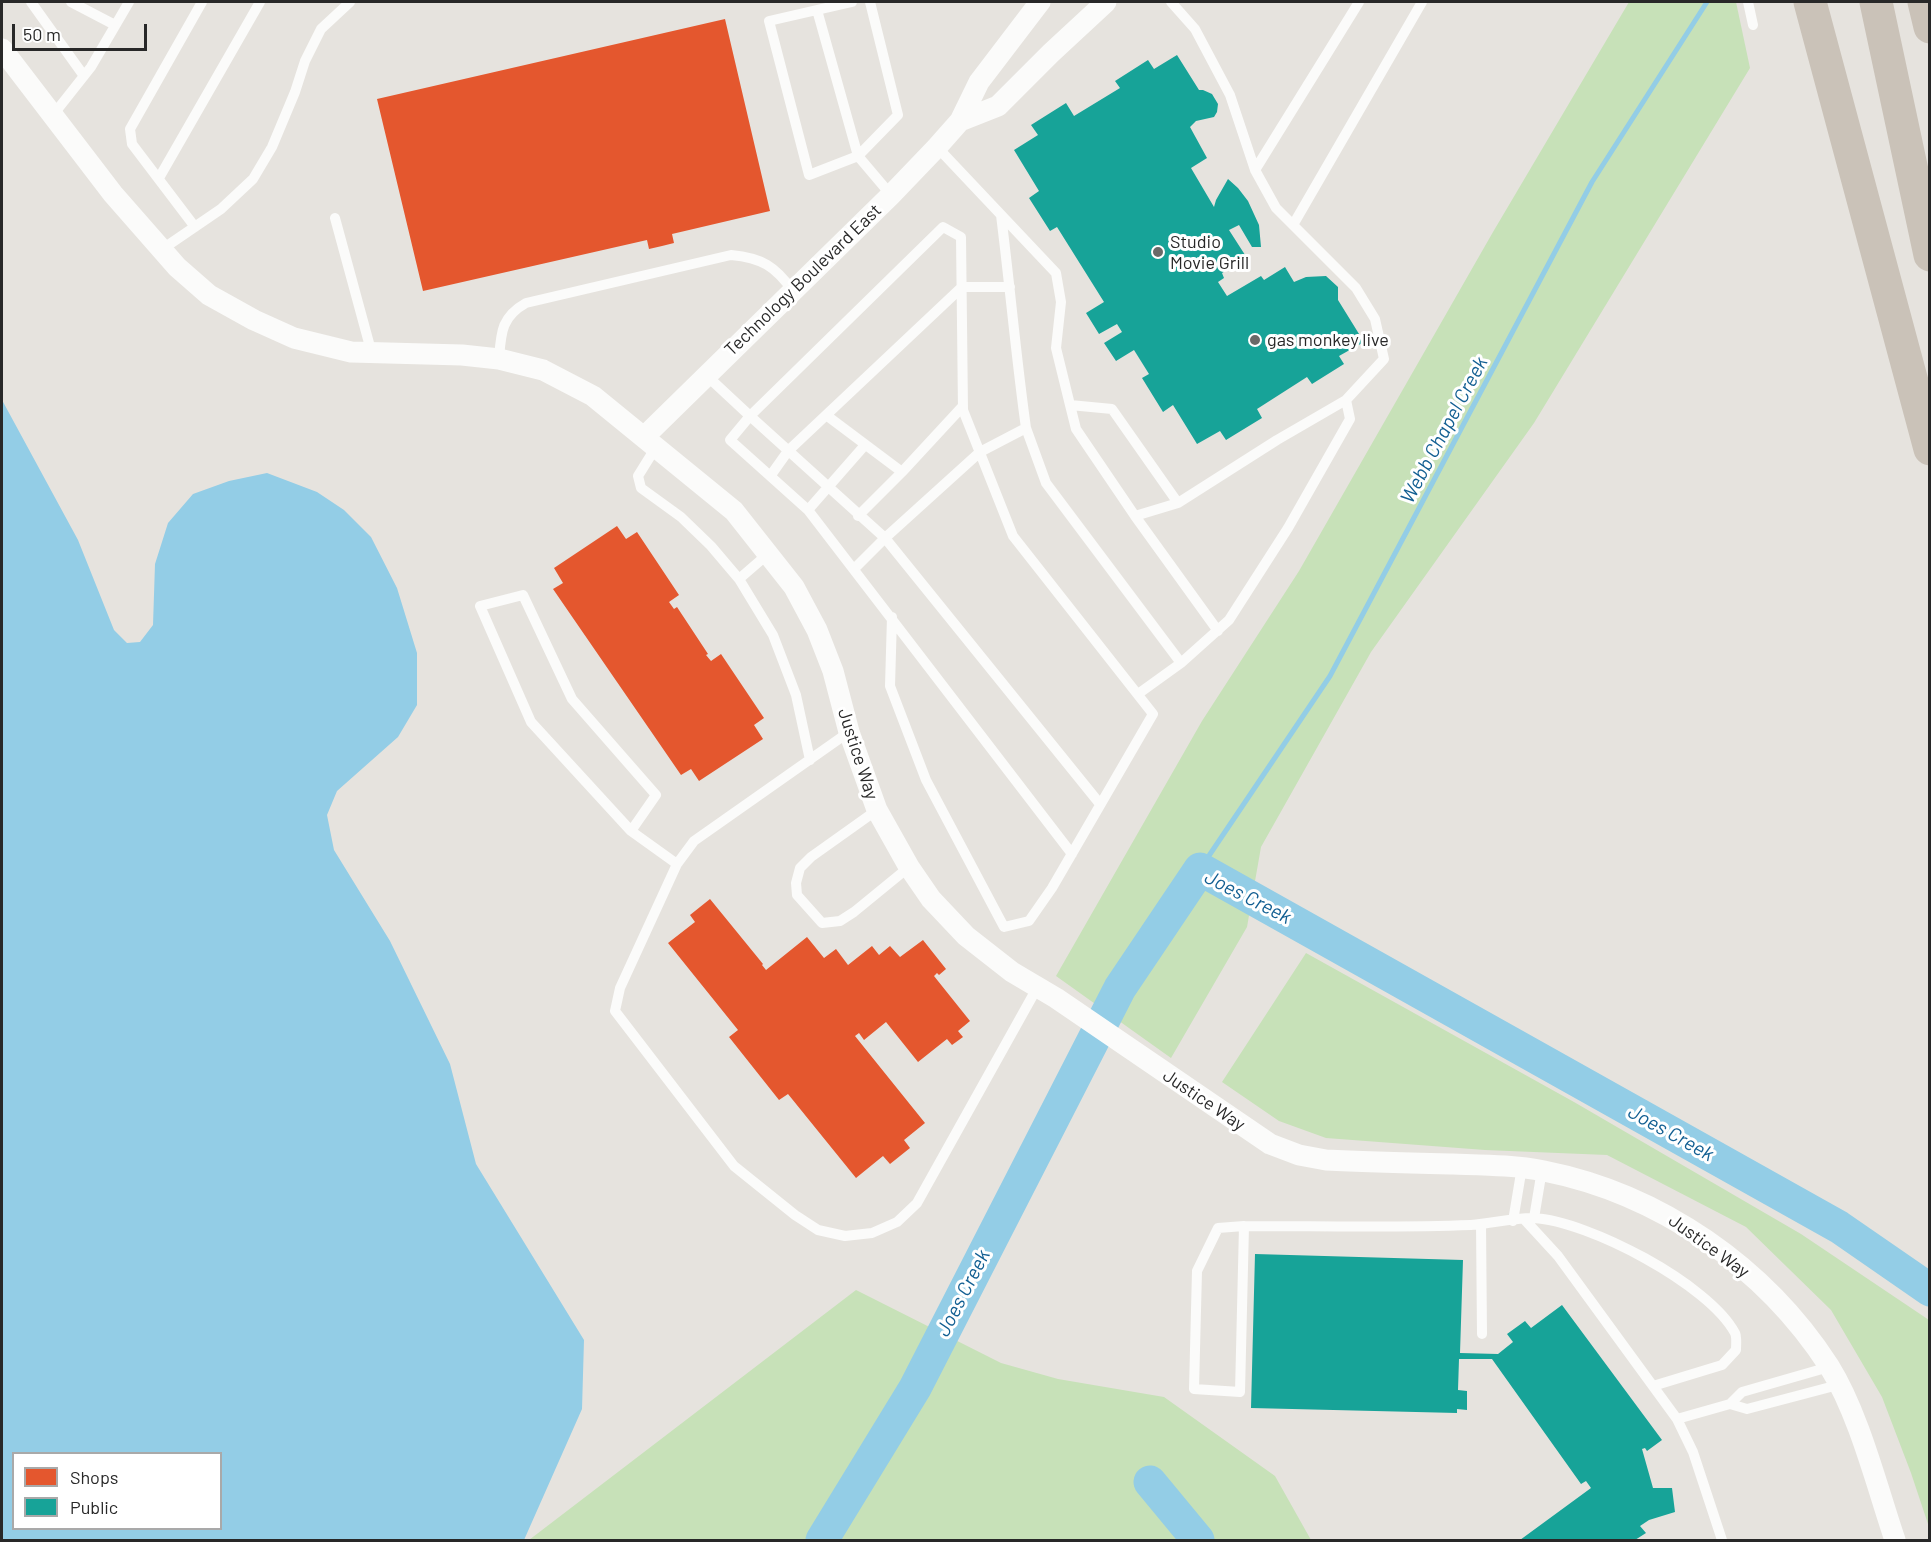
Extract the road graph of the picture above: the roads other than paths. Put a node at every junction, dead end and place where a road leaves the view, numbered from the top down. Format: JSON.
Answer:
{"nodes":[{"id":1,"x":31,"y":2,"type":"edge"},
{"id":2,"x":71,"y":2,"type":"edge"},
{"id":3,"x":129,"y":2,"type":"edge"},
{"id":4,"x":202,"y":2,"type":"edge"},
{"id":5,"x":261,"y":2,"type":"edge"},
{"id":6,"x":350,"y":2,"type":"edge"},
{"id":7,"x":852,"y":2,"type":"edge"},
{"id":8,"x":870,"y":2,"type":"edge"},
{"id":9,"x":1040,"y":2,"type":"edge"},
{"id":10,"x":1106,"y":2,"type":"edge"},
{"id":11,"x":1171,"y":2,"type":"edge"},
{"id":12,"x":1359,"y":2,"type":"edge"},
{"id":13,"x":1422,"y":2,"type":"edge"},
{"id":14,"x":1748,"y":2,"type":"edge"},
{"id":15,"x":1810,"y":2,"type":"edge"},
{"id":16,"x":1924,"y":2,"type":"edge"},
{"id":17,"x":1875,"y":8,"type":"edge"},
{"id":18,"x":817,"y":10,"type":"junction"},
{"id":19,"x":115,"y":25,"type":"junction"},
{"id":20,"x":1753,"y":26,"type":"dead end"},
{"id":21,"x":1929,"y":27,"type":"edge"},
{"id":22,"x":2,"y":49,"type":"edge"},
{"id":23,"x":84,"y":76,"type":"junction"},
{"id":24,"x":53,"y":115,"type":"junction"},
{"id":25,"x":960,"y":121,"type":"junction"},
{"id":26,"x":938,"y":147,"type":"junction"},
{"id":27,"x":858,"y":156,"type":"junction"},
{"id":28,"x":1255,"y":170,"type":"junction"},
{"id":29,"x":159,"y":178,"type":"junction"},
{"id":30,"x":891,"y":195,"type":"junction"},
{"id":31,"x":1001,"y":215,"type":"junction"},
{"id":32,"x":335,"y":218,"type":"dead end"},
{"id":33,"x":1293,"y":225,"type":"junction"},
{"id":34,"x":195,"y":227,"type":"junction"},
{"id":35,"x":161,"y":250,"type":"junction"},
{"id":36,"x":1929,"y":255,"type":"edge"},
{"id":37,"x":962,"y":287,"type":"junction"},
{"id":38,"x":1010,"y":288,"type":"junction"},
{"id":39,"x":793,"y":291,"type":"junction"},
{"id":40,"x":372,"y":354,"type":"junction"},
{"id":41,"x":499,"y":359,"type":"junction"},
{"id":42,"x":706,"y":375,"type":"junction"},
{"id":43,"x":1346,"y":400,"type":"junction"},
{"id":44,"x":1070,"y":405,"type":"junction"},
{"id":45,"x":963,"y":406,"type":"junction"},
{"id":46,"x":826,"y":415,"type":"junction"},
{"id":47,"x":750,"y":416,"type":"junction"},
{"id":48,"x":1026,"y":428,"type":"junction"},
{"id":49,"x":650,"y":442,"type":"junction"},
{"id":50,"x":865,"y":445,"type":"junction"},
{"id":51,"x":1929,"y":449,"type":"edge"},
{"id":52,"x":788,"y":451,"type":"junction"},
{"id":53,"x":980,"y":452,"type":"junction"},
{"id":54,"x":902,"y":472,"type":"junction"},
{"id":55,"x":771,"y":475,"type":"junction"},
{"id":56,"x":829,"y":486,"type":"junction"},
{"id":57,"x":1178,"y":503,"type":"junction"},
{"id":58,"x":808,"y":510,"type":"junction"},
{"id":59,"x":858,"y":516,"type":"junction"},
{"id":60,"x":1135,"y":516,"type":"junction"},
{"id":61,"x":885,"y":538,"type":"junction"},
{"id":62,"x":768,"y":553,"type":"junction"},
{"id":63,"x":854,"y":569,"type":"junction"},
{"id":64,"x":739,"y":579,"type":"junction"},
{"id":65,"x":892,"y":617,"type":"junction"},
{"id":66,"x":1218,"y":631,"type":"junction"},
{"id":67,"x":1181,"y":663,"type":"junction"},
{"id":68,"x":1138,"y":694,"type":"junction"},
{"id":69,"x":849,"y":732,"type":"junction"},
{"id":70,"x":810,"y":760,"type":"junction"},
{"id":71,"x":1100,"y":804,"type":"junction"},
{"id":72,"x":877,"y":810,"type":"junction"},
{"id":73,"x":631,"y":831,"type":"junction"},
{"id":74,"x":1072,"y":854,"type":"junction"},
{"id":75,"x":677,"y":864,"type":"junction"},
{"id":76,"x":909,"y":867,"type":"junction"},
{"id":77,"x":1037,"y":988,"type":"junction"},
{"id":78,"x":1532,"y":1169,"type":"junction"},
{"id":79,"x":1524,"y":1220,"type":"junction"},
{"id":80,"x":1481,"y":1224,"type":"junction"},
{"id":81,"x":1244,"y":1226,"type":"junction"},
{"id":82,"x":1482,"y":1334,"type":"dead end"},
{"id":83,"x":1834,"y":1376,"type":"junction"},
{"id":84,"x":1653,"y":1386,"type":"junction"},
{"id":85,"x":1730,"y":1404,"type":"junction"},
{"id":86,"x":1677,"y":1419,"type":"junction"},
{"id":87,"x":1722,"y":1540,"type":"edge"},
{"id":88,"x":1895,"y":1540,"type":"edge"}],
"edges":[{"from":1,"to":23,"type":"lane"},
{"from":2,"to":19,"type":"lane"},
{"from":3,"to":19,"type":"lane"},
{"from":4,"to":29,"type":"lane"},
{"from":5,"to":29,"type":"lane"},
{"from":6,"to":34,"type":"lane"},
{"from":7,"to":18,"type":"lane"},
{"from":8,"to":27,"type":"lane"},
{"from":9,"to":25,"type":"street","name":"Technology Boulevard East"},
{"from":10,"to":25,"type":"street","name":"Technology Boulevard East"},
{"from":11,"to":28,"type":"lane"},
{"from":12,"to":28,"type":"lane"},
{"from":13,"to":33,"type":"lane"},
{"from":14,"to":20,"type":"lane"},
{"from":15,"to":51,"type":"highway"},
{"from":16,"to":21,"type":"highway"},
{"from":17,"to":36,"type":"highway"},
{"from":18,"to":27,"type":"lane"},
{"from":18,"to":27,"type":"lane"},
{"from":19,"to":23,"type":"lane"},
{"from":22,"to":24,"type":"street","name":"Justice Way"},
{"from":23,"to":24,"type":"lane"},
{"from":24,"to":35,"type":"street","name":"Justice Way"},
{"from":25,"to":26,"type":"street","name":"Technology Boulevard East"},
{"from":26,"to":30,"type":"street","name":"Technology Boulevard East"},
{"from":26,"to":31,"type":"lane"},
{"from":27,"to":30,"type":"lane"},
{"from":28,"to":33,"type":"lane"},
{"from":29,"to":34,"type":"lane"},
{"from":30,"to":39,"type":"street","name":"Technology Boulevard East"},
{"from":31,"to":38,"type":"lane"},
{"from":31,"to":44,"type":"lane"},
{"from":32,"to":40,"type":"lane"},
{"from":33,"to":43,"type":"lane"},
{"from":34,"to":35,"type":"lane"},
{"from":35,"to":40,"type":"street","name":"Justice Way"},
{"from":37,"to":38,"type":"lane"},
{"from":37,"to":45,"type":"lane"},
{"from":37,"to":46,"type":"lane"},
{"from":37,"to":47,"type":"lane"},
{"from":38,"to":48,"type":"lane"},
{"from":39,"to":41,"type":"lane"},
{"from":39,"to":42,"type":"street","name":"Technology Boulevard East"},
{"from":40,"to":41,"type":"street","name":"Justice Way"},
{"from":41,"to":49,"type":"street","name":"Justice Way"},
{"from":42,"to":47,"type":"lane"},
{"from":42,"to":49,"type":"street","name":"Technology Boulevard East"},
{"from":43,"to":57,"type":"lane"},
{"from":43,"to":66,"type":"lane"},
{"from":44,"to":57,"type":"lane"},
{"from":44,"to":60,"type":"lane"},
{"from":45,"to":53,"type":"lane"},
{"from":45,"to":54,"type":"lane"},
{"from":46,"to":50,"type":"lane"},
{"from":46,"to":52,"type":"lane"},
{"from":47,"to":52,"type":"lane"},
{"from":47,"to":55,"type":"lane"},
{"from":48,"to":53,"type":"lane"},
{"from":48,"to":67,"type":"lane"},
{"from":49,"to":62,"type":"street","name":"Justice Way"},
{"from":49,"to":64,"type":"lane"},
{"from":50,"to":54,"type":"lane"},
{"from":50,"to":56,"type":"lane"},
{"from":52,"to":55,"type":"lane"},
{"from":52,"to":56,"type":"lane"},
{"from":53,"to":61,"type":"lane"},
{"from":53,"to":68,"type":"lane"},
{"from":54,"to":59,"type":"lane"},
{"from":55,"to":58,"type":"lane"},
{"from":56,"to":58,"type":"lane"},
{"from":56,"to":59,"type":"lane"},
{"from":57,"to":60,"type":"lane"},
{"from":58,"to":63,"type":"lane"},
{"from":59,"to":61,"type":"lane"},
{"from":60,"to":66,"type":"lane"},
{"from":61,"to":63,"type":"lane"},
{"from":61,"to":71,"type":"lane"},
{"from":62,"to":64,"type":"lane"},
{"from":62,"to":69,"type":"street","name":"Justice Way"},
{"from":63,"to":65,"type":"lane"},
{"from":64,"to":70,"type":"lane"},
{"from":65,"to":74,"type":"lane"},
{"from":65,"to":74,"type":"lane"},
{"from":66,"to":67,"type":"lane"},
{"from":67,"to":68,"type":"lane"},
{"from":68,"to":71,"type":"lane"},
{"from":69,"to":70,"type":"lane"},
{"from":69,"to":72,"type":"street","name":"Justice Way"},
{"from":70,"to":75,"type":"lane"},
{"from":71,"to":74,"type":"lane"},
{"from":72,"to":76,"type":"street","name":"Justice Way"},
{"from":72,"to":76,"type":"lane"},
{"from":73,"to":73,"type":"lane"},
{"from":73,"to":75,"type":"lane"},
{"from":75,"to":77,"type":"lane"},
{"from":76,"to":77,"type":"street","name":"Justice Way"},
{"from":77,"to":78,"type":"street","name":"Justice Way"},
{"from":78,"to":79,"type":"lane"},
{"from":78,"to":79,"type":"lane"},
{"from":78,"to":83,"type":"street","name":"Justice Way"},
{"from":79,"to":80,"type":"lane"},
{"from":79,"to":84,"type":"lane"},
{"from":79,"to":84,"type":"lane"},
{"from":80,"to":81,"type":"lane"},
{"from":80,"to":82,"type":"lane"},
{"from":81,"to":81,"type":"lane"},
{"from":83,"to":85,"type":"lane"},
{"from":83,"to":85,"type":"lane"},
{"from":83,"to":88,"type":"street","name":"Justice Way"},
{"from":84,"to":86,"type":"lane"},
{"from":85,"to":86,"type":"lane"},
{"from":86,"to":87,"type":"lane"}]}
